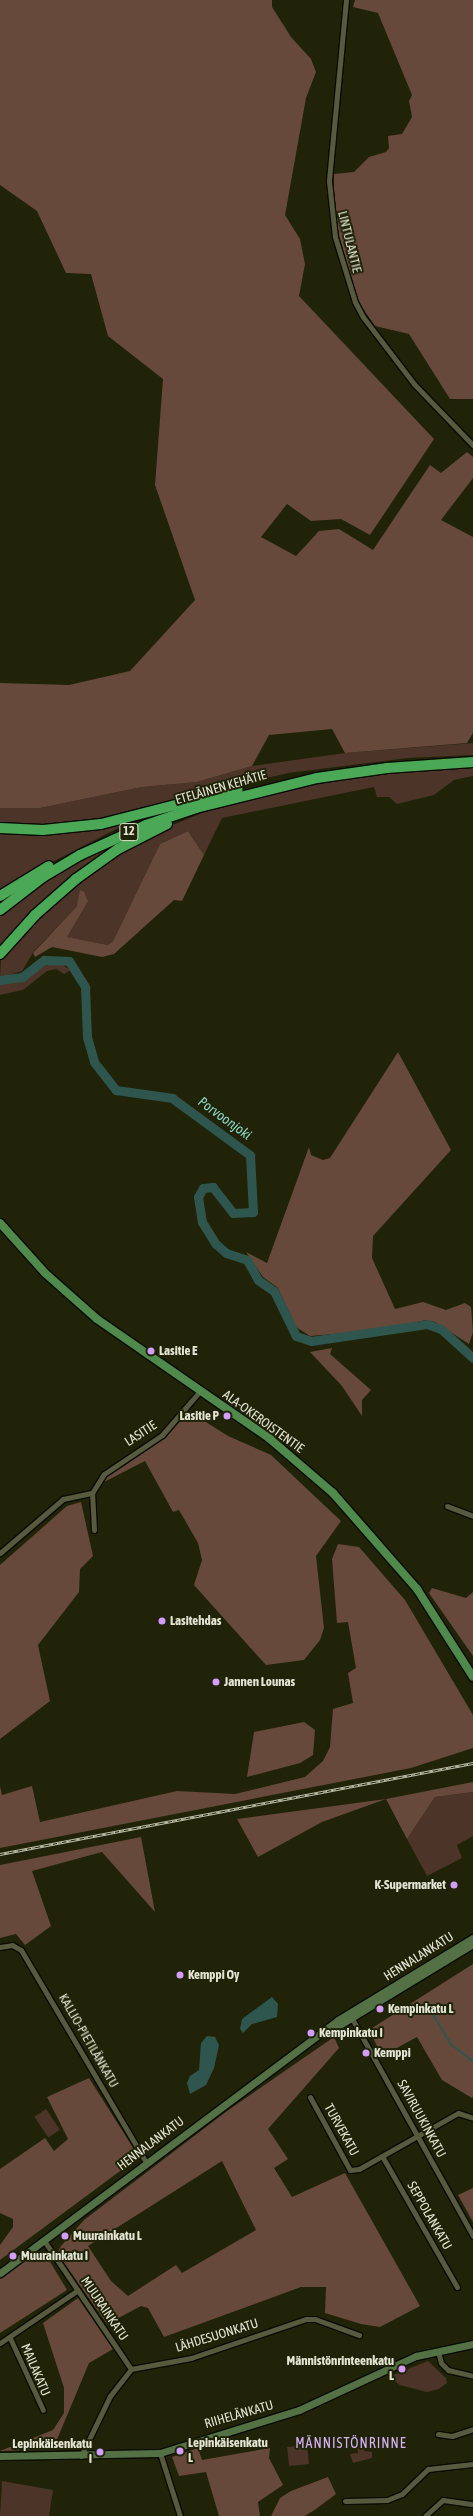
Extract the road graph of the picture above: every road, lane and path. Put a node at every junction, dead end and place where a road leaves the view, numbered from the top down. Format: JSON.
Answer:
{"nodes":[{"id":1,"x":346,"y":0,"type":"edge"},
{"id":2,"x":473,"y":445,"type":"edge"},
{"id":3,"x":473,"y":758,"type":"edge"},
{"id":4,"x":473,"y":762,"type":"edge"},
{"id":5,"x":274,"y":784,"type":"junction"},
{"id":6,"x":0,"y":828,"type":"edge"},
{"id":7,"x":0,"y":896,"type":"edge"},
{"id":8,"x":0,"y":910,"type":"edge"},
{"id":9,"x":0,"y":954,"type":"edge"},
{"id":10,"x":0,"y":1223,"type":"edge"},
{"id":11,"x":200,"y":1391,"type":"junction"},
{"id":12,"x":92,"y":1493,"type":"junction"},
{"id":13,"x":447,"y":1506,"type":"dead end"},
{"id":14,"x":473,"y":1516,"type":"edge"},
{"id":15,"x":94,"y":1530,"type":"dead end"},
{"id":16,"x":0,"y":1553,"type":"edge"},
{"id":17,"x":473,"y":1677,"type":"edge"},
{"id":18,"x":473,"y":1938,"type":"edge"},
{"id":19,"x":473,"y":1944,"type":"edge"},
{"id":20,"x":0,"y":1947,"type":"edge"},
{"id":21,"x":351,"y":2017,"type":"junction"},
{"id":22,"x":310,"y":2096,"type":"dead end"},
{"id":23,"x":473,"y":2118,"type":"edge"},
{"id":24,"x":418,"y":2135,"type":"junction"},
{"id":25,"x":382,"y":2156,"type":"junction"},
{"id":26,"x":146,"y":2162,"type":"junction"},
{"id":27,"x":473,"y":2236,"type":"edge"},
{"id":28,"x":45,"y":2242,"type":"junction"},
{"id":29,"x":0,"y":2273,"type":"edge"},
{"id":30,"x":457,"y":2287,"type":"dead end"},
{"id":31,"x":78,"y":2290,"type":"junction"},
{"id":32,"x":359,"y":2335,"type":"dead end"},
{"id":33,"x":10,"y":2338,"type":"junction"},
{"id":34,"x":0,"y":2343,"type":"edge"},
{"id":35,"x":473,"y":2344,"type":"edge"},
{"id":36,"x":438,"y":2351,"type":"junction"},
{"id":37,"x":131,"y":2369,"type":"junction"},
{"id":38,"x":473,"y":2376,"type":"edge"},
{"id":39,"x":43,"y":2410,"type":"dead end"},
{"id":40,"x":473,"y":2429,"type":"edge"},
{"id":41,"x":438,"y":2434,"type":"dead end"},
{"id":42,"x":160,"y":2453,"type":"junction"},
{"id":43,"x":0,"y":2456,"type":"edge"},
{"id":44,"x":81,"y":2456,"type":"junction"},
{"id":45,"x":473,"y":2464,"type":"edge"},
{"id":46,"x":345,"y":2500,"type":"dead end"},
{"id":47,"x":473,"y":2504,"type":"edge"},
{"id":48,"x":180,"y":2516,"type":"edge"},
{"id":49,"x":425,"y":2516,"type":"edge"}],
"edges":[{"from":1,"to":2,"type":"street","name":"LINTULANTIE"},
{"from":3,"to":5,"type":"highway","name":"ETELÄINEN KEHÄTIE","number":"12"},
{"from":4,"to":5,"type":"highway","name":"ETELÄINEN KEHÄTIE","number":"12"},
{"from":5,"to":6,"type":"highway"},
{"from":5,"to":7,"type":"highway","name":"ETELÄINEN KEHÄTIE","number":"12"},
{"from":5,"to":8,"type":"highway","name":"ETELÄINEN KEHÄTIE","number":"12"},
{"from":5,"to":9,"type":"highway"},
{"from":10,"to":11,"type":"main road","name":"ALA-OKEROISTENTIE"},
{"from":11,"to":12,"type":"street","name":"LASITIE"},
{"from":11,"to":17,"type":"main road","name":"ALA-OKEROISTENTIE"},
{"from":12,"to":15,"type":"street"},
{"from":12,"to":16,"type":"street"},
{"from":13,"to":14,"type":"street"},
{"from":18,"to":21,"type":"street","name":"HENNALANKATU"},
{"from":19,"to":21,"type":"street","name":"HENNALANKATU"},
{"from":20,"to":26,"type":"street","name":"KALLIO-PIETILÄNKATU"},
{"from":21,"to":24,"type":"street","name":"SAVIRUUKINKATU"},
{"from":21,"to":26,"type":"street","name":"HENNALANKATU"},
{"from":22,"to":25,"type":"street","name":"TURVEKATU"},
{"from":23,"to":24,"type":"street","name":"TURVEKATU"},
{"from":24,"to":25,"type":"street","name":"TURVEKATU"},
{"from":24,"to":27,"type":"street","name":"SAVIRUUKINKATU"},
{"from":25,"to":30,"type":"street","name":"SEPPOLANKATU"},
{"from":26,"to":28,"type":"street","name":"HENNALANKATU"},
{"from":28,"to":29,"type":"street","name":"HENNALANKATU"},
{"from":28,"to":31,"type":"street","name":"MUURAINKATU"},
{"from":31,"to":33,"type":"street"},
{"from":31,"to":37,"type":"street","name":"MUURAINKATU"},
{"from":32,"to":37,"type":"street","name":"LÄHDESUONKATU"},
{"from":33,"to":34,"type":"street"},
{"from":33,"to":39,"type":"street","name":"MAILAKATU"},
{"from":35,"to":36,"type":"street","name":"RIIHELÄNKATU"},
{"from":36,"to":38,"type":"street"},
{"from":36,"to":42,"type":"street","name":"RIIHELÄNKATU"},
{"from":37,"to":44,"type":"street"},
{"from":40,"to":41,"type":"street"},
{"from":42,"to":44,"type":"street","name":"RIIHELÄNKATU"},
{"from":42,"to":48,"type":"street"},
{"from":43,"to":44,"type":"street","name":"RIIHELÄNKATU"},
{"from":45,"to":46,"type":"street"},
{"from":47,"to":49,"type":"street"}]}
